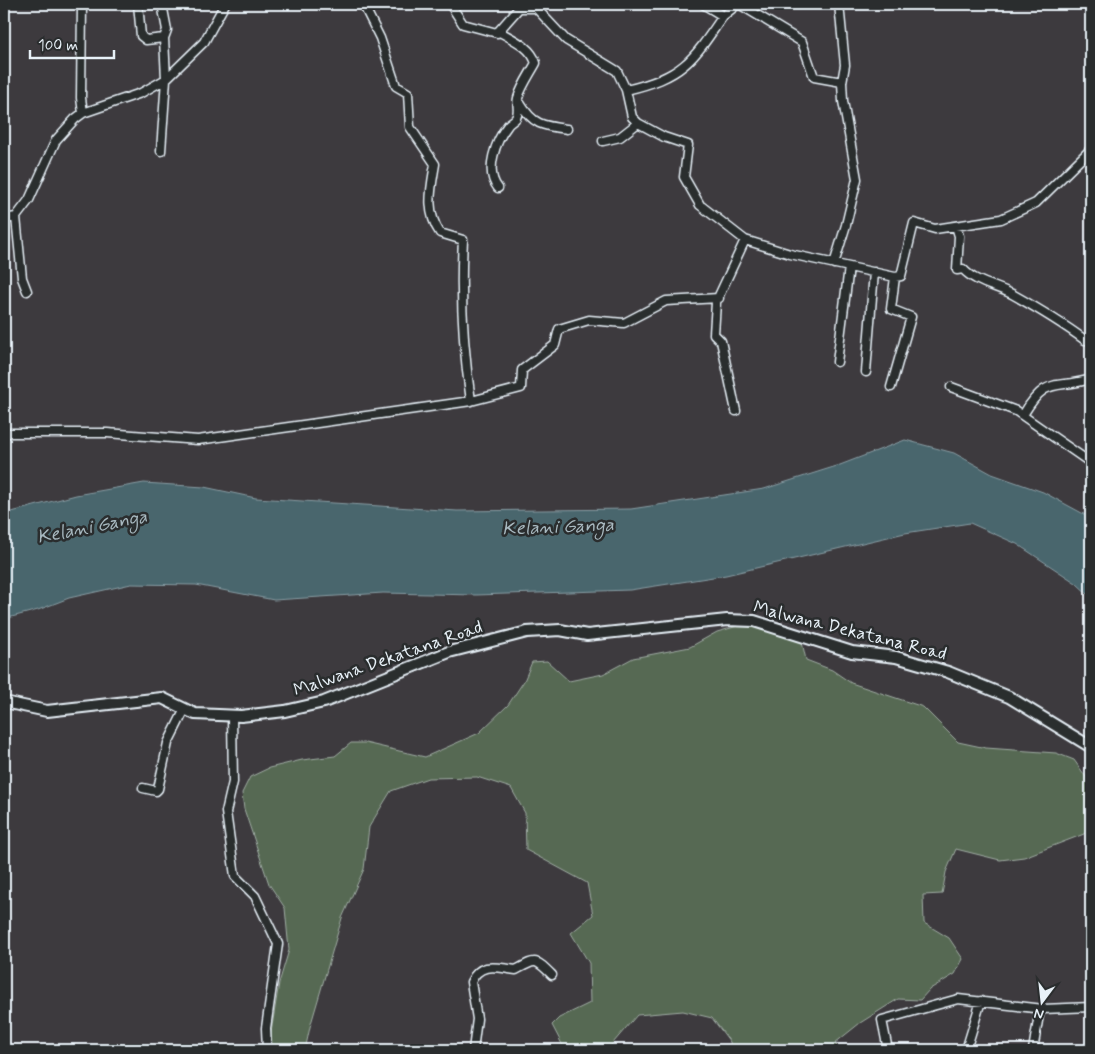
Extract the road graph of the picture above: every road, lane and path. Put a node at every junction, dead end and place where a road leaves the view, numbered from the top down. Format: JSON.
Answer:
{"nodes":[{"id":1,"x":82,"y":4,"type":"edge"},
{"id":2,"x":138,"y":4,"type":"edge"},
{"id":3,"x":162,"y":4,"type":"edge"},
{"id":4,"x":225,"y":4,"type":"edge"},
{"id":5,"x":363,"y":4,"type":"edge"},
{"id":6,"x":450,"y":4,"type":"edge"},
{"id":7,"x":702,"y":4,"type":"edge"},
{"id":8,"x":739,"y":4,"type":"edge"},
{"id":9,"x":839,"y":4,"type":"edge"},
{"id":10,"x":722,"y":16,"type":"junction"},
{"id":11,"x":500,"y":32,"type":"junction"},
{"id":12,"x":164,"y":38,"type":"junction"},
{"id":13,"x":166,"y":79,"type":"junction"},
{"id":14,"x":842,"y":82,"type":"junction"},
{"id":15,"x":626,"y":90,"type":"junction"},
{"id":16,"x":517,"y":100,"type":"junction"},
{"id":17,"x":83,"y":113,"type":"junction"},
{"id":18,"x":638,"y":123,"type":"junction"},
{"id":19,"x":567,"y":129,"type":"dead end"},
{"id":20,"x":603,"y":141,"type":"dead end"},
{"id":21,"x":1091,"y":149,"type":"edge"},
{"id":22,"x":161,"y":150,"type":"dead end"},
{"id":23,"x":498,"y":188,"type":"dead end"},
{"id":24,"x":16,"y":217,"type":"junction"},
{"id":25,"x":4,"y":219,"type":"edge"},
{"id":26,"x":956,"y":226,"type":"junction"},
{"id":27,"x":745,"y":240,"type":"junction"},
{"id":28,"x":834,"y":264,"type":"junction"},
{"id":29,"x":849,"y":267,"type":"junction"},
{"id":30,"x":874,"y":272,"type":"junction"},
{"id":31,"x":895,"y":277,"type":"junction"},
{"id":32,"x":27,"y":292,"type":"dead end"},
{"id":33,"x":719,"y":298,"type":"junction"},
{"id":34,"x":1085,"y":340,"type":"dead end"},
{"id":35,"x":837,"y":362,"type":"dead end"},
{"id":36,"x":866,"y":372,"type":"dead end"},
{"id":37,"x":1091,"y":380,"type":"edge"},
{"id":38,"x":951,"y":386,"type":"dead end"},
{"id":39,"x":892,"y":387,"type":"dead end"},
{"id":40,"x":471,"y":401,"type":"junction"},
{"id":41,"x":736,"y":411,"type":"dead end"},
{"id":42,"x":1023,"y":415,"type":"junction"},
{"id":43,"x":4,"y":433,"type":"edge"},
{"id":44,"x":1091,"y":463,"type":"edge"},
{"id":45,"x":4,"y":702,"type":"edge"},
{"id":46,"x":185,"y":709,"type":"junction"},
{"id":47,"x":232,"y":717,"type":"junction"},
{"id":48,"x":1091,"y":747,"type":"edge"},
{"id":49,"x":143,"y":788,"type":"dead end"},
{"id":50,"x":552,"y":975,"type":"dead end"},
{"id":51,"x":981,"y":1001,"type":"junction"},
{"id":52,"x":1091,"y":1007,"type":"edge"},
{"id":53,"x":1040,"y":1009,"type":"junction"},
{"id":54,"x":267,"y":1050,"type":"edge"},
{"id":55,"x":473,"y":1050,"type":"edge"},
{"id":56,"x":888,"y":1050,"type":"edge"},
{"id":57,"x":966,"y":1050,"type":"edge"},
{"id":58,"x":1033,"y":1050,"type":"edge"}],
"edges":[{"from":1,"to":17,"type":"street"},
{"from":2,"to":12,"type":"street"},
{"from":3,"to":12,"type":"street"},
{"from":4,"to":13,"type":"street"},
{"from":5,"to":40,"type":"street"},
{"from":6,"to":11,"type":"street"},
{"from":7,"to":10,"type":"street"},
{"from":8,"to":10,"type":"street"},
{"from":8,"to":14,"type":"street"},
{"from":9,"to":14,"type":"street"},
{"from":10,"to":15,"type":"street"},
{"from":11,"to":15,"type":"street"},
{"from":11,"to":16,"type":"street"},
{"from":12,"to":13,"type":"street"},
{"from":13,"to":17,"type":"street"},
{"from":13,"to":22,"type":"street"},
{"from":14,"to":28,"type":"street"},
{"from":15,"to":18,"type":"street"},
{"from":16,"to":19,"type":"street"},
{"from":16,"to":23,"type":"street"},
{"from":17,"to":24,"type":"street"},
{"from":18,"to":20,"type":"street"},
{"from":18,"to":27,"type":"street"},
{"from":21,"to":26,"type":"street"},
{"from":24,"to":25,"type":"street"},
{"from":24,"to":32,"type":"street"},
{"from":26,"to":31,"type":"street"},
{"from":26,"to":34,"type":"street"},
{"from":27,"to":28,"type":"street"},
{"from":27,"to":33,"type":"street"},
{"from":28,"to":29,"type":"street"},
{"from":29,"to":30,"type":"street"},
{"from":29,"to":35,"type":"street"},
{"from":30,"to":31,"type":"street"},
{"from":30,"to":36,"type":"street"},
{"from":31,"to":39,"type":"street"},
{"from":33,"to":40,"type":"street"},
{"from":33,"to":41,"type":"street"},
{"from":37,"to":42,"type":"street"},
{"from":38,"to":42,"type":"street"},
{"from":40,"to":43,"type":"street"},
{"from":42,"to":44,"type":"street"},
{"from":45,"to":46,"type":"main road","name":"Malwana Dekatana Road"},
{"from":46,"to":47,"type":"main road","name":"Malwana Dekatana Road"},
{"from":46,"to":49,"type":"street"},
{"from":47,"to":48,"type":"main road","name":"Malwana Dekatana Road"},
{"from":47,"to":54,"type":"street"},
{"from":50,"to":55,"type":"street"},
{"from":51,"to":53,"type":"street"},
{"from":51,"to":56,"type":"street"},
{"from":51,"to":57,"type":"street"},
{"from":52,"to":53,"type":"street"},
{"from":53,"to":58,"type":"street"}]}
